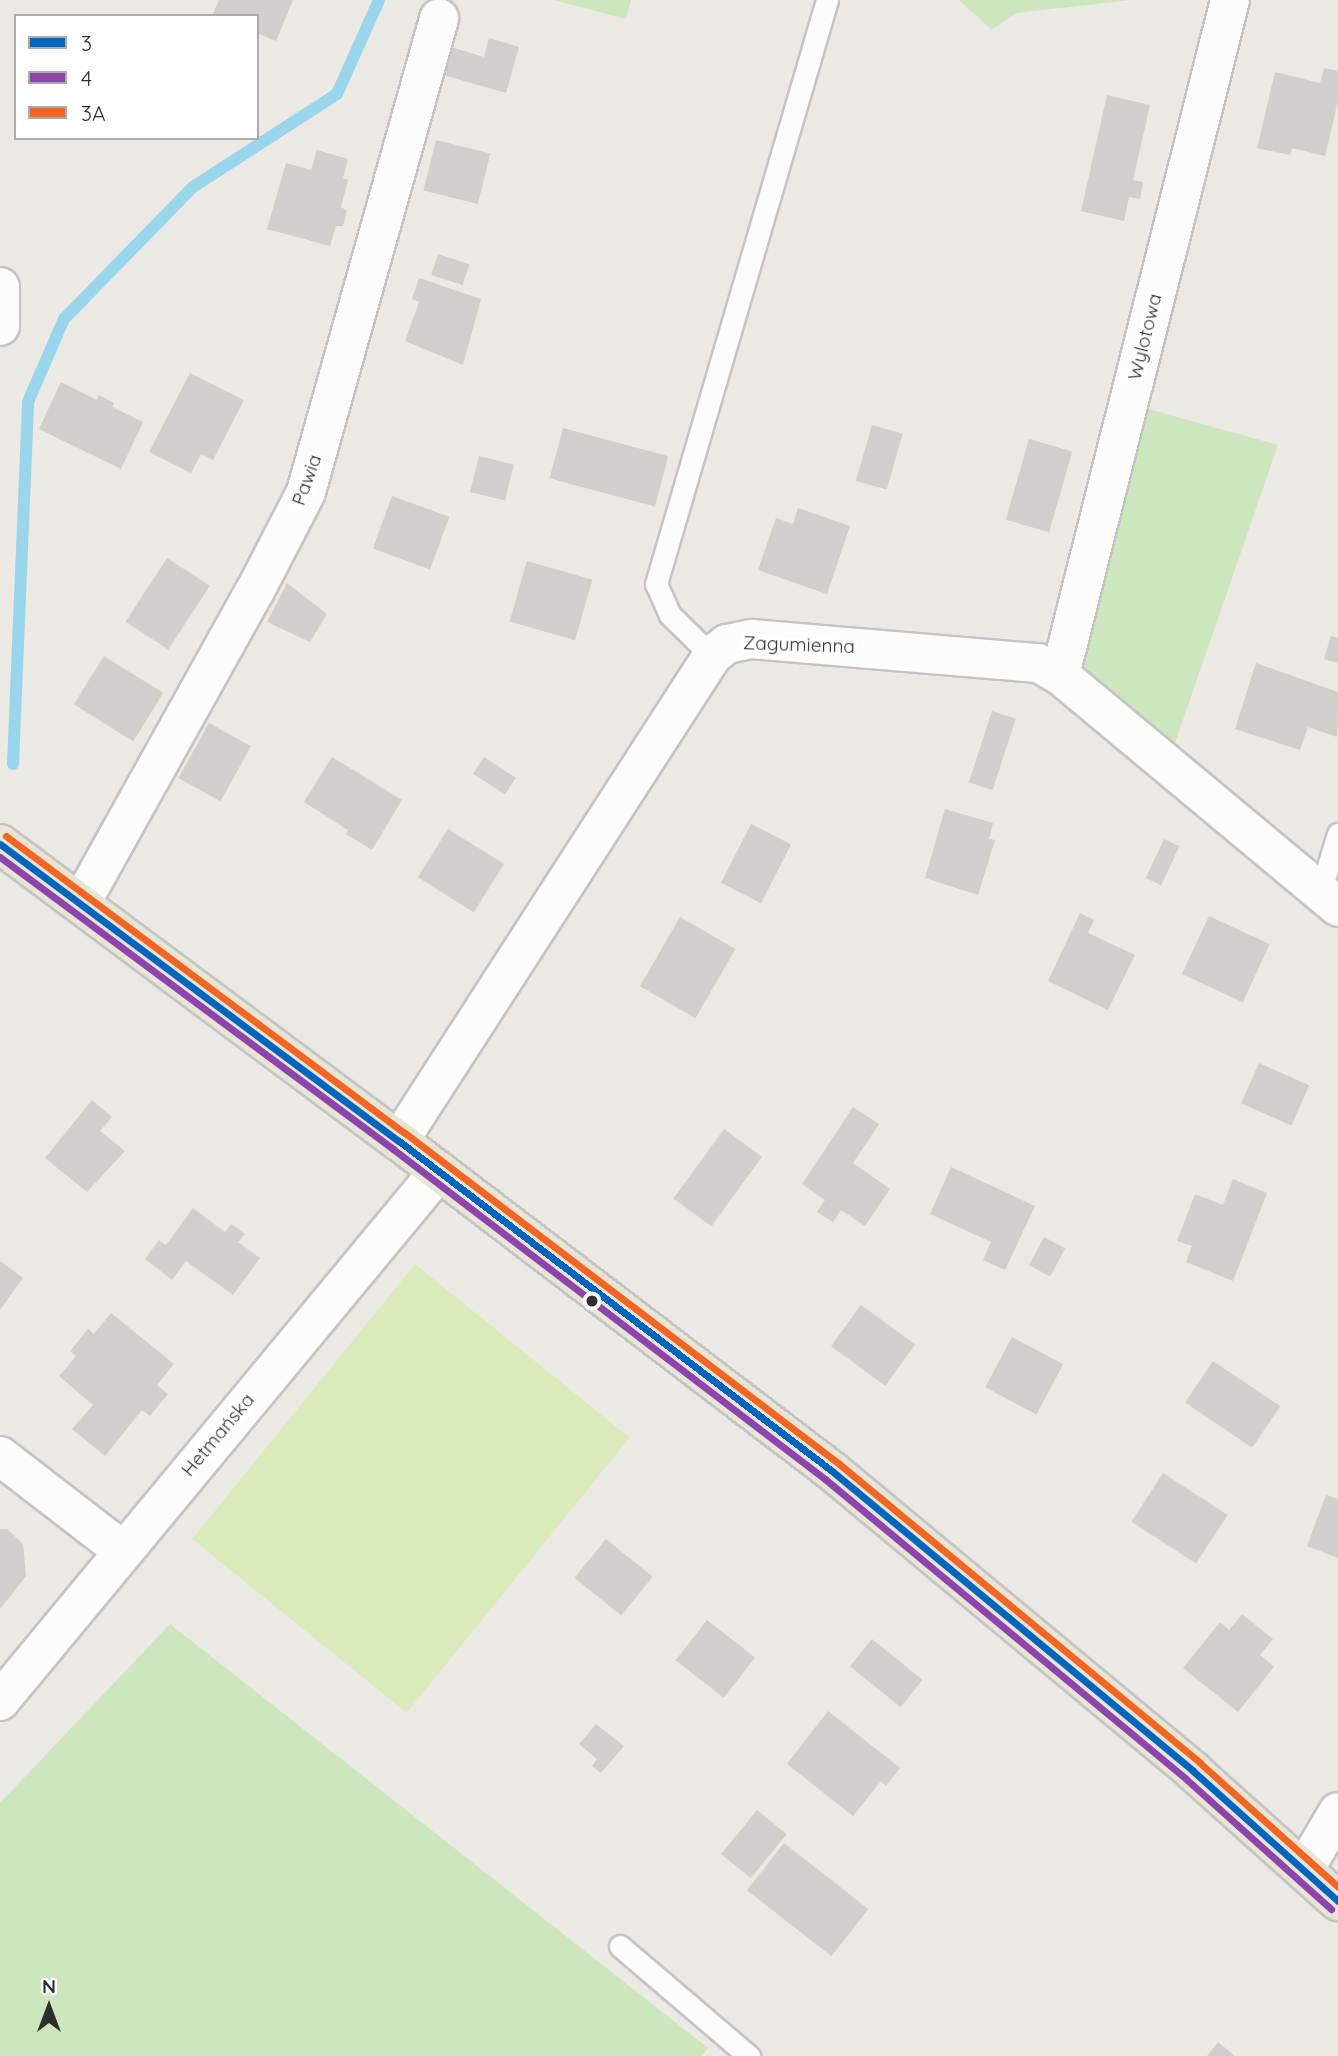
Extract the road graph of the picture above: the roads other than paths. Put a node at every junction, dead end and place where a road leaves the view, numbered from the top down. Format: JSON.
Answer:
{"nodes":[{"id":1,"x":827,"y":0,"type":"edge"},
{"id":2,"x":1230,"y":0,"type":"edge"},
{"id":3,"x":439,"y":18,"type":"dead end"},
{"id":4,"x":0,"y":287,"type":"edge"},
{"id":5,"x":0,"y":326,"type":"edge"},
{"id":6,"x":712,"y":656,"type":"junction"},
{"id":7,"x":1060,"y":675,"type":"junction"},
{"id":8,"x":1338,"y":834,"type":"edge"},
{"id":9,"x":0,"y":844,"type":"edge"},
{"id":10,"x":1329,"y":900,"type":"edge"},
{"id":11,"x":80,"y":903,"type":"junction"},
{"id":12,"x":399,"y":1141,"type":"junction"},
{"id":13,"x":439,"y":1171,"type":"junction"},
{"id":14,"x":0,"y":1456,"type":"edge"},
{"id":15,"x":122,"y":1550,"type":"junction"},
{"id":16,"x":0,"y":1701,"type":"edge"},
{"id":17,"x":1338,"y":1812,"type":"edge"},
{"id":18,"x":1304,"y":1870,"type":"junction"},
{"id":19,"x":1338,"y":1901,"type":"edge"},
{"id":20,"x":620,"y":1946,"type":"dead end"},
{"id":21,"x":749,"y":2056,"type":"edge"}],
"edges":[{"from":1,"to":6,"type":"lane"},
{"from":2,"to":7,"type":"street","name":"Wylotowa"},
{"from":3,"to":11,"type":"street","name":"Pawia"},
{"from":4,"to":5,"type":"street"},
{"from":6,"to":7,"type":"street","name":"Zagumienna"},
{"from":6,"to":12,"type":"street","name":"Zagumienna"},
{"from":7,"to":10,"type":"street","name":"Zagumienna"},
{"from":8,"to":10,"type":"lane"},
{"from":9,"to":11,"type":"main road"},
{"from":11,"to":12,"type":"main road"},
{"from":12,"to":13,"type":"main road"},
{"from":13,"to":15,"type":"street","name":"Hetmańska"},
{"from":13,"to":18,"type":"main road"},
{"from":14,"to":15,"type":"street"},
{"from":15,"to":16,"type":"street","name":"Hetmańska"},
{"from":17,"to":18,"type":"street"},
{"from":18,"to":19,"type":"main road"},
{"from":20,"to":21,"type":"lane"}]}
